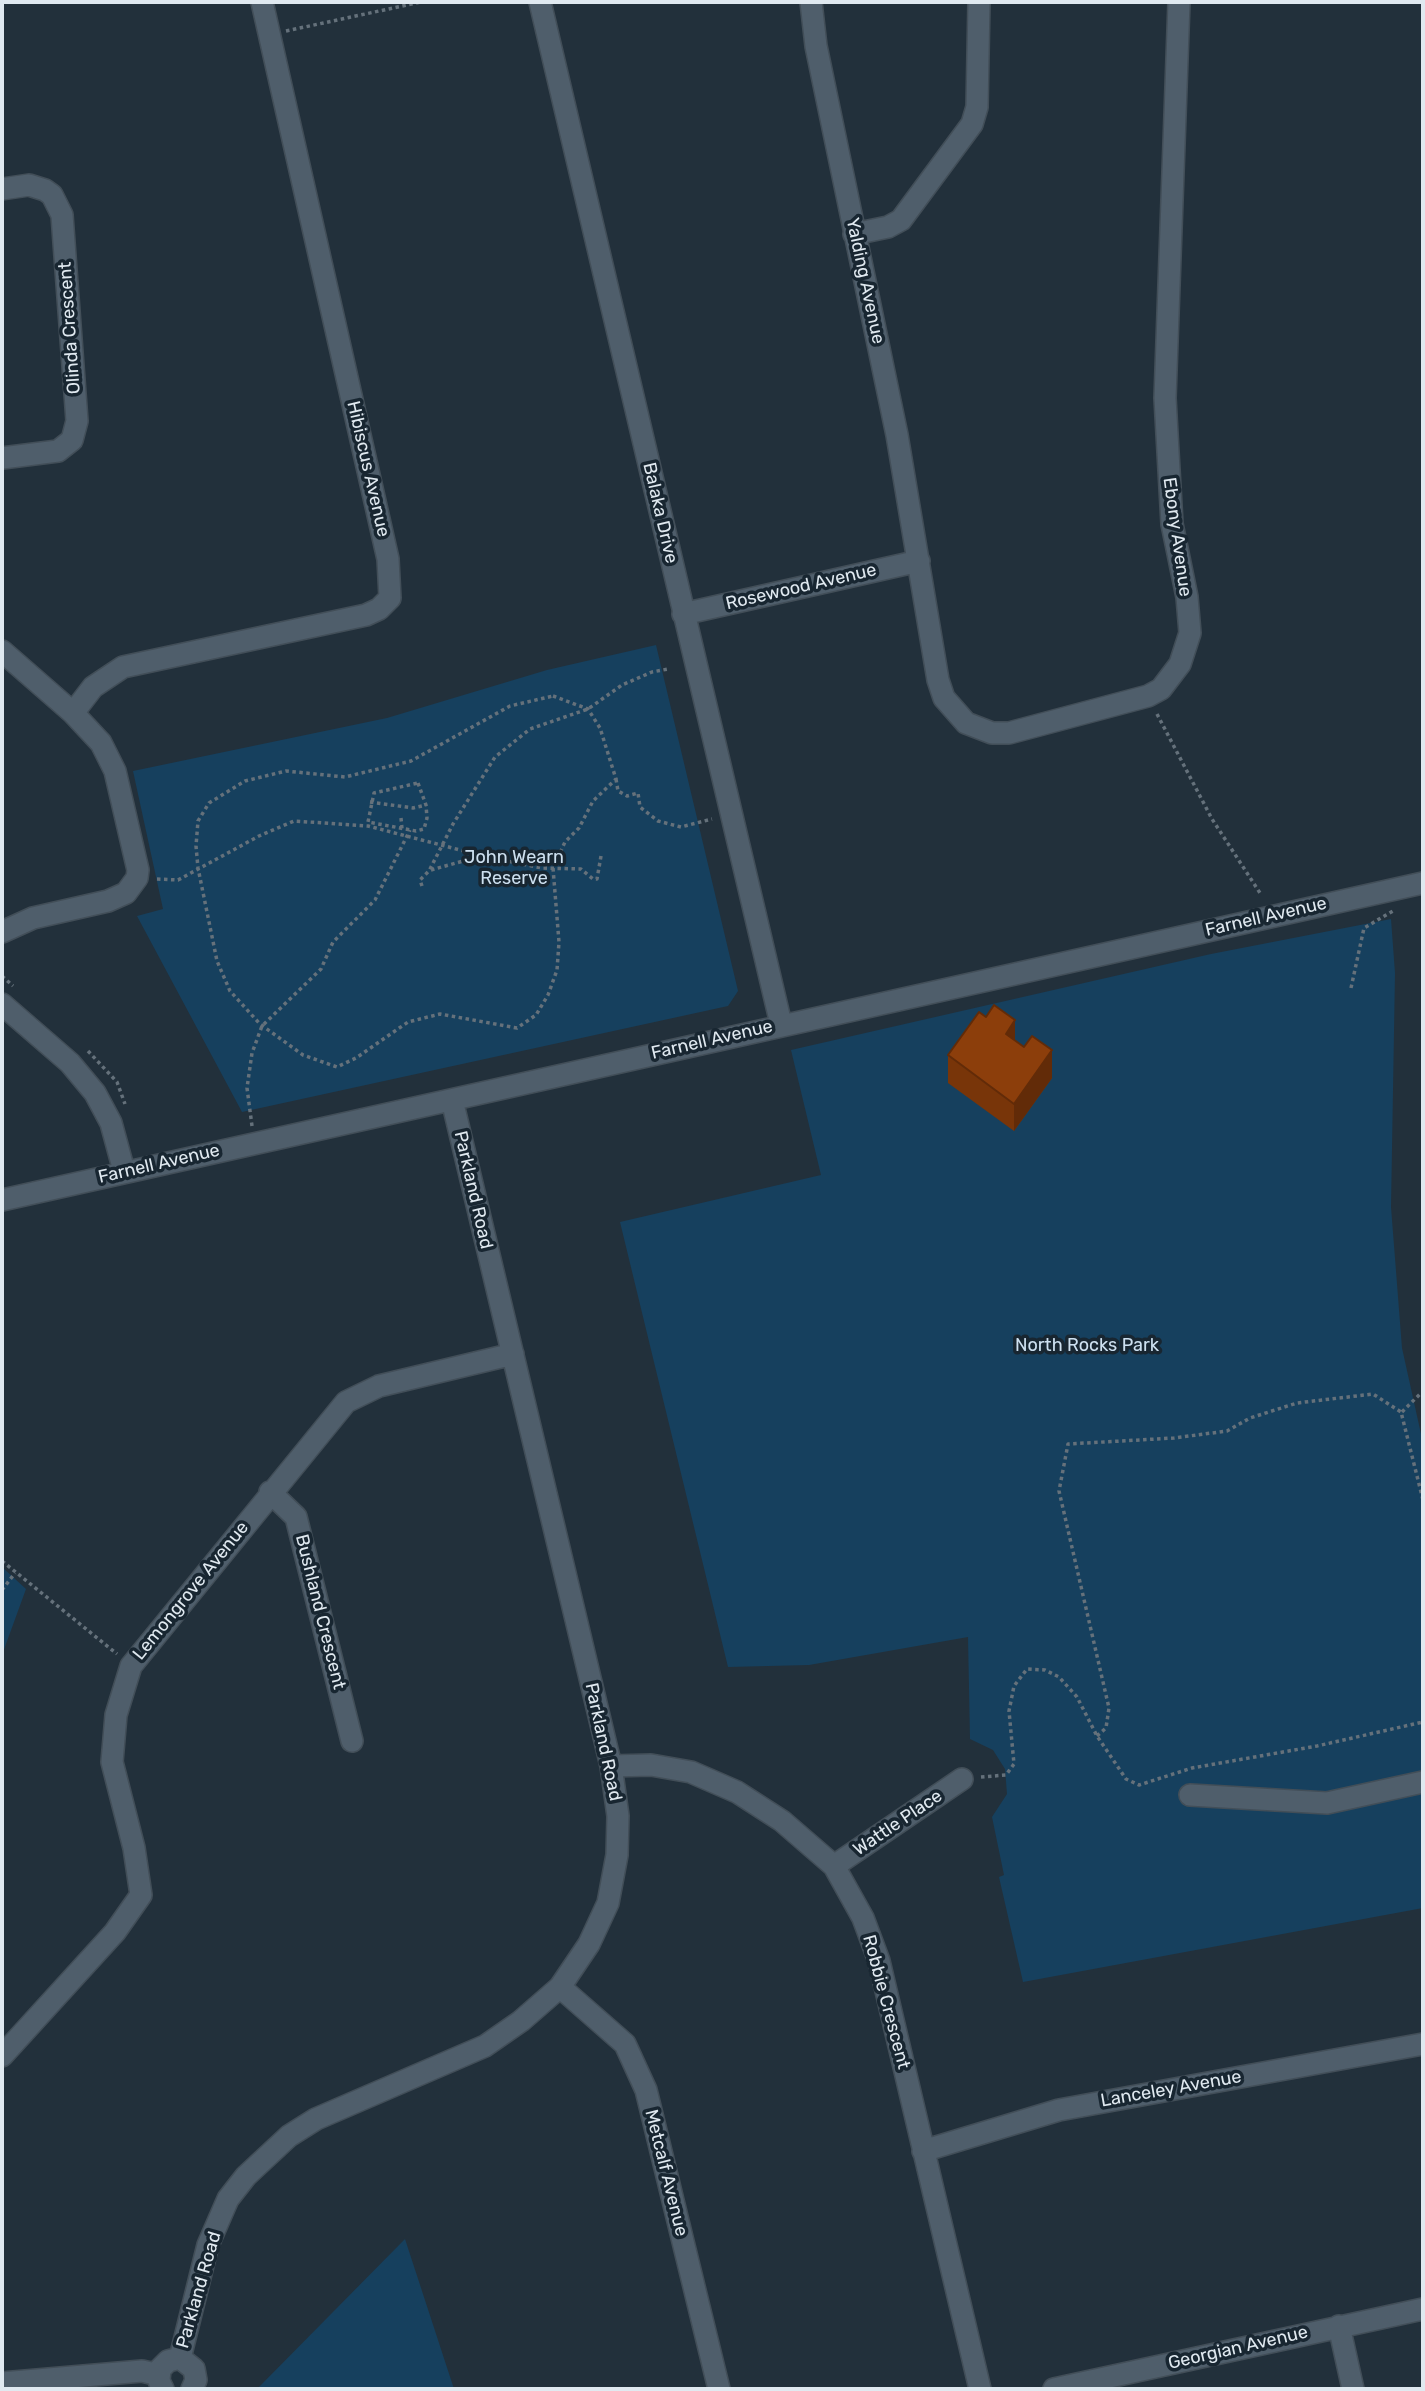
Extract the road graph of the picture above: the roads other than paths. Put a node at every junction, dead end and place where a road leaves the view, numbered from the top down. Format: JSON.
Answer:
{"nodes":[{"id":1,"x":262,"y":2,"type":"edge"},
{"id":2,"x":540,"y":2,"type":"edge"},
{"id":3,"x":811,"y":2,"type":"edge"},
{"id":4,"x":979,"y":2,"type":"edge"},
{"id":5,"x":1179,"y":2,"type":"edge"},
{"id":6,"x":2,"y":189,"type":"edge"},
{"id":7,"x":854,"y":234,"type":"junction"},
{"id":8,"x":2,"y":458,"type":"edge"},
{"id":9,"x":919,"y":561,"type":"junction"},
{"id":10,"x":683,"y":614,"type":"junction"},
{"id":11,"x":2,"y":651,"type":"edge"},
{"id":12,"x":73,"y":713,"type":"junction"},
{"id":13,"x":1423,"y":883,"type":"edge"},
{"id":14,"x":2,"y":932,"type":"edge"},
{"id":15,"x":2,"y":1004,"type":"edge"},
{"id":16,"x":781,"y":1024,"type":"junction"},
{"id":17,"x":452,"y":1100,"type":"junction"},
{"id":18,"x":124,"y":1171,"type":"junction"},
{"id":19,"x":2,"y":1199,"type":"edge"},
{"id":20,"x":513,"y":1354,"type":"junction"},
{"id":21,"x":270,"y":1492,"type":"junction"},
{"id":22,"x":352,"y":1741,"type":"dead end"},
{"id":23,"x":611,"y":1766,"type":"junction"},
{"id":24,"x":962,"y":1779,"type":"road end"},
{"id":25,"x":1423,"y":1783,"type":"edge"},
{"id":26,"x":1190,"y":1795,"type":"dead end"},
{"id":27,"x":834,"y":1866,"type":"junction"},
{"id":28,"x":560,"y":1987,"type":"junction"},
{"id":29,"x":1423,"y":2044,"type":"edge"},
{"id":30,"x":2,"y":2056,"type":"edge"},
{"id":31,"x":923,"y":2151,"type":"junction"},
{"id":32,"x":1423,"y":2309,"type":"edge"},
{"id":33,"x":1339,"y":2326,"type":"junction"},
{"id":34,"x":180,"y":2358,"type":"junction"},
{"id":35,"x":161,"y":2382,"type":"edge"},
{"id":36,"x":2,"y":2383,"type":"edge"},
{"id":37,"x":192,"y":2389,"type":"edge"},
{"id":38,"x":719,"y":2389,"type":"edge"},
{"id":39,"x":980,"y":2389,"type":"edge"},
{"id":40,"x":1054,"y":2389,"type":"edge"},
{"id":41,"x":1353,"y":2389,"type":"edge"}],
"edges":[{"from":1,"to":12,"type":"street","name":"Hibiscus Avenue"},
{"from":2,"to":10,"type":"street","name":"Balaka Drive"},
{"from":3,"to":7,"type":"street","name":"Yalding Avenue"},
{"from":4,"to":7,"type":"street"},
{"from":5,"to":9,"type":"street","name":"Ebony Avenue"},
{"from":6,"to":8,"type":"street","name":"Olinda Crescent"},
{"from":7,"to":9,"type":"street","name":"Yalding Avenue"},
{"from":9,"to":10,"type":"street","name":"Rosewood Avenue"},
{"from":10,"to":16,"type":"street","name":"Balaka Drive"},
{"from":11,"to":12,"type":"street"},
{"from":12,"to":14,"type":"street"},
{"from":13,"to":16,"type":"street","name":"Farnell Avenue"},
{"from":15,"to":18,"type":"street"},
{"from":16,"to":17,"type":"street","name":"Farnell Avenue"},
{"from":17,"to":18,"type":"street","name":"Farnell Avenue"},
{"from":17,"to":20,"type":"street","name":"Parkland Road"},
{"from":18,"to":19,"type":"street","name":"Farnell Avenue"},
{"from":20,"to":21,"type":"street","name":"Lemongrove Avenue"},
{"from":20,"to":23,"type":"street","name":"Parkland Road"},
{"from":21,"to":22,"type":"street","name":"Bushland Crescent"},
{"from":21,"to":30,"type":"street","name":"Lemongrove Avenue"},
{"from":23,"to":27,"type":"street","name":"Robbie Crescent"},
{"from":23,"to":28,"type":"street","name":"Parkland Road"},
{"from":24,"to":27,"type":"street","name":"Wattle Place"},
{"from":25,"to":26,"type":"street"},
{"from":27,"to":31,"type":"street","name":"Robbie Crescent"},
{"from":28,"to":34,"type":"street","name":"Parkland Road"},
{"from":28,"to":38,"type":"street","name":"Metcalf Avenue"},
{"from":29,"to":31,"type":"street","name":"Lanceley Avenue"},
{"from":31,"to":39,"type":"street","name":"Robbie Crescent"},
{"from":32,"to":33,"type":"street","name":"Georgian Avenue"},
{"from":33,"to":40,"type":"street","name":"Georgian Avenue"},
{"from":33,"to":41,"type":"street"},
{"from":34,"to":35,"type":"street","name":"Parkland Road"},
{"from":34,"to":37,"type":"street","name":"Parkland Road"},
{"from":35,"to":36,"type":"street"}]}
